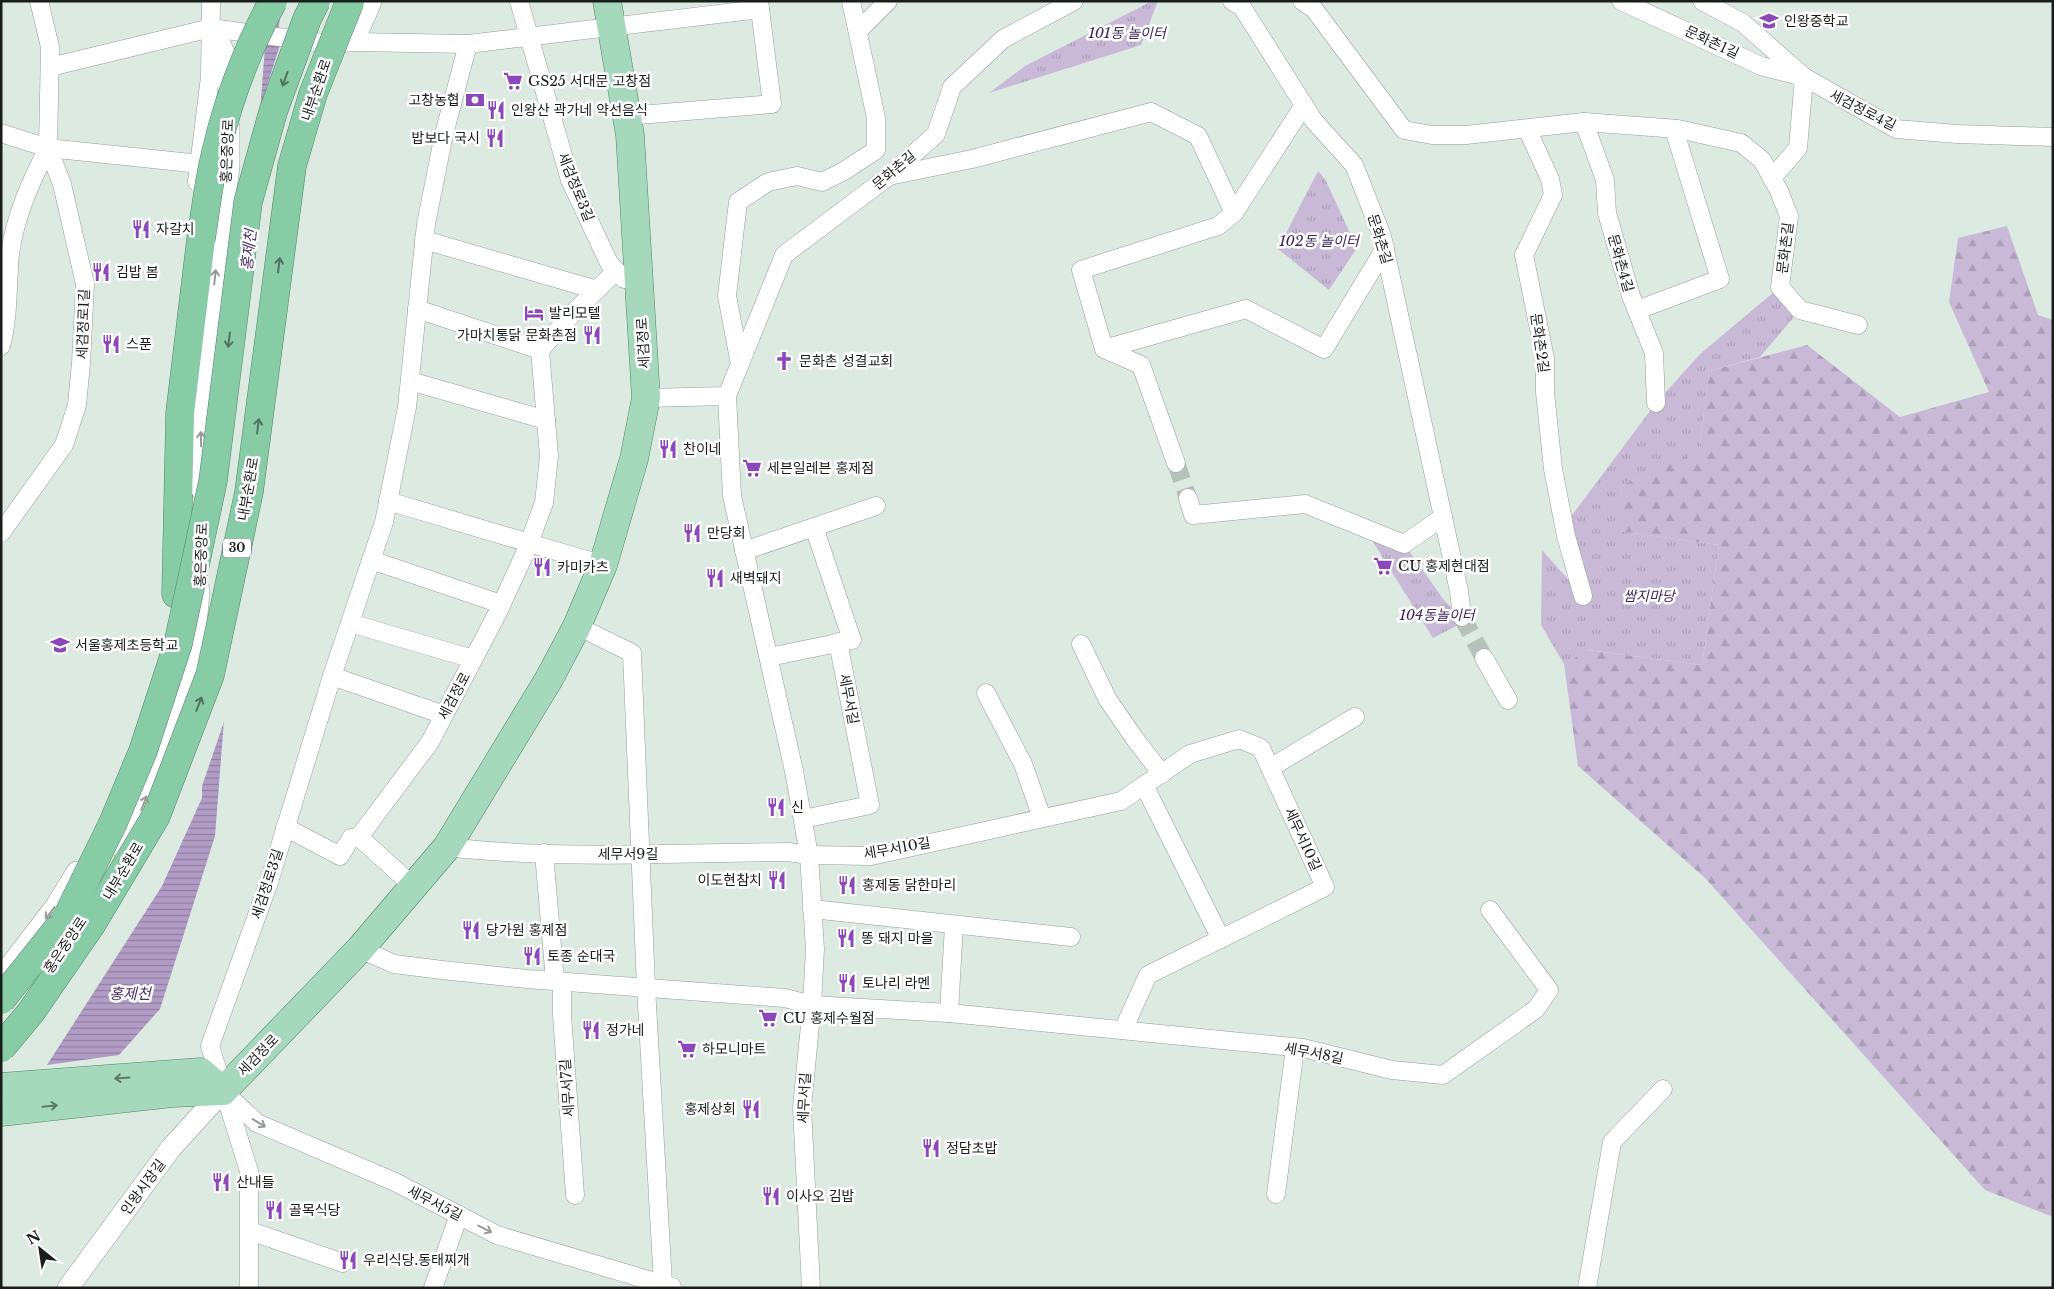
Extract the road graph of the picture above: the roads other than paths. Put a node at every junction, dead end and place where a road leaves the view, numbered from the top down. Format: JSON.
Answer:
{"nodes":[{"id":1,"x":39,"y":1,"type":"edge"},
{"id":2,"x":211,"y":1,"type":"edge"},
{"id":3,"x":273,"y":1,"type":"edge"},
{"id":4,"x":316,"y":1,"type":"edge"},
{"id":5,"x":350,"y":1,"type":"edge"},
{"id":6,"x":374,"y":1,"type":"edge"},
{"id":7,"x":518,"y":1,"type":"edge"},
{"id":8,"x":851,"y":1,"type":"edge"},
{"id":9,"x":888,"y":1,"type":"edge"},
{"id":10,"x":1074,"y":1,"type":"edge"},
{"id":11,"x":1232,"y":1,"type":"edge"},
{"id":12,"x":1302,"y":1,"type":"edge"},
{"id":13,"x":1621,"y":1,"type":"edge"},
{"id":14,"x":1702,"y":1,"type":"edge"},
{"id":15,"x":759,"y":5,"type":"edge"},
{"id":16,"x":609,"y":14,"type":"edge"},
{"id":17,"x":211,"y":28,"type":"junction"},
{"id":18,"x":858,"y":31,"type":"junction"},
{"id":19,"x":528,"y":37,"type":"junction"},
{"id":20,"x":355,"y":42,"type":"junction"},
{"id":21,"x":468,"y":44,"type":"junction"},
{"id":22,"x":50,"y":67,"type":"junction"},
{"id":23,"x":1804,"y":77,"type":"junction"},
{"id":24,"x":1304,"y":105,"type":"junction"},
{"id":25,"x":627,"y":116,"type":"junction"},
{"id":26,"x":1584,"y":122,"type":"junction"},
{"id":27,"x":1527,"y":129,"type":"junction"},
{"id":28,"x":1674,"y":129,"type":"junction"},
{"id":29,"x":1,"y":133,"type":"edge"},
{"id":30,"x":2053,"y":137,"type":"edge"},
{"id":31,"x":48,"y":148,"type":"junction"},
{"id":32,"x":199,"y":164,"type":"junction"},
{"id":33,"x":229,"y":167,"type":"junction"},
{"id":34,"x":888,"y":176,"type":"junction"},
{"id":35,"x":1772,"y":178,"type":"junction"},
{"id":36,"x":1234,"y":213,"type":"junction"},
{"id":37,"x":424,"y":240,"type":"junction"},
{"id":38,"x":1385,"y":248,"type":"junction"},
{"id":39,"x":616,"y":271,"type":"junction"},
{"id":40,"x":596,"y":290,"type":"junction"},
{"id":41,"x":640,"y":296,"type":"junction"},
{"id":42,"x":417,"y":309,"type":"junction"},
{"id":43,"x":1636,"y":310,"type":"junction"},
{"id":44,"x":1858,"y":325,"type":"dead end"},
{"id":45,"x":1,"y":346,"type":"edge"},
{"id":46,"x":1104,"y":349,"type":"junction"},
{"id":47,"x":540,"y":350,"type":"junction"},
{"id":48,"x":740,"y":364,"type":"junction"},
{"id":49,"x":410,"y":381,"type":"junction"},
{"id":50,"x":727,"y":396,"type":"junction"},
{"id":51,"x":646,"y":398,"type":"junction"},
{"id":52,"x":1656,"y":403,"type":"dead end"},
{"id":53,"x":546,"y":420,"type":"junction"},
{"id":54,"x":1176,"y":463,"type":"tunnel mouth"},
{"id":55,"x":1188,"y":498,"type":"tunnel mouth"},
{"id":56,"x":388,"y":501,"type":"junction"},
{"id":57,"x":876,"y":506,"type":"dead end"},
{"id":58,"x":1443,"y":517,"type":"junction"},
{"id":59,"x":814,"y":527,"type":"junction"},
{"id":60,"x":1,"y":533,"type":"edge"},
{"id":61,"x":528,"y":543,"type":"junction"},
{"id":62,"x":744,"y":551,"type":"junction"},
{"id":63,"x":371,"y":560,"type":"junction"},
{"id":64,"x":603,"y":565,"type":"junction"},
{"id":65,"x":176,"y":594,"type":"junction"},
{"id":66,"x":1583,"y":596,"type":"dead end"},
{"id":67,"x":501,"y":604,"type":"junction"},
{"id":68,"x":1462,"y":616,"type":"tunnel mouth"},
{"id":69,"x":350,"y":624,"type":"junction"},
{"id":70,"x":577,"y":626,"type":"junction"},
{"id":71,"x":838,"y":642,"type":"junction"},
{"id":72,"x":1081,"y":644,"type":"dead end"},
{"id":73,"x":769,"y":657,"type":"junction"},
{"id":74,"x":1484,"y":658,"type":"tunnel mouth"},
{"id":75,"x":473,"y":659,"type":"junction"},
{"id":76,"x":332,"y":676,"type":"junction"},
{"id":77,"x":986,"y":693,"type":"dead end"},
{"id":78,"x":1508,"y":700,"type":"dead end"},
{"id":79,"x":444,"y":716,"type":"junction"},
{"id":80,"x":1355,"y":717,"type":"dead end"},
{"id":81,"x":1270,"y":768,"type":"junction"},
{"id":82,"x":1162,"y":774,"type":"junction"},
{"id":83,"x":1144,"y":785,"type":"junction"},
{"id":84,"x":1042,"y":818,"type":"junction"},
{"id":85,"x":803,"y":819,"type":"junction"},
{"id":86,"x":285,"y":827,"type":"junction"},
{"id":87,"x":359,"y":837,"type":"junction"},
{"id":88,"x":447,"y":847,"type":"junction"},
{"id":89,"x":544,"y":853,"type":"junction"},
{"id":90,"x":640,"y":854,"type":"junction"},
{"id":91,"x":810,"y":855,"type":"junction"},
{"id":92,"x":414,"y":887,"type":"junction"},
{"id":93,"x":812,"y":909,"type":"junction"},
{"id":94,"x":1490,"y":910,"type":"dead end"},
{"id":95,"x":954,"y":925,"type":"junction"},
{"id":96,"x":1071,"y":937,"type":"dead end"},
{"id":97,"x":1221,"y":939,"type":"junction"},
{"id":98,"x":360,"y":949,"type":"junction"},
{"id":99,"x":1,"y":978,"type":"edge"},
{"id":100,"x":559,"y":981,"type":"junction"},
{"id":101,"x":646,"y":987,"type":"junction"},
{"id":102,"x":1,"y":1000,"type":"edge"},
{"id":103,"x":812,"y":1005,"type":"junction"},
{"id":104,"x":950,"y":1013,"type":"junction"},
{"id":105,"x":1123,"y":1030,"type":"junction"},
{"id":106,"x":1,"y":1038,"type":"edge"},
{"id":107,"x":1,"y":1048,"type":"edge"},
{"id":108,"x":1295,"y":1048,"type":"junction"},
{"id":109,"x":171,"y":1084,"type":"junction"},
{"id":110,"x":1,"y":1087,"type":"edge"},
{"id":111,"x":1663,"y":1089,"type":"dead end"},
{"id":112,"x":223,"y":1091,"type":"junction"},
{"id":113,"x":1,"y":1112,"type":"edge"},
{"id":114,"x":1276,"y":1194,"type":"dead end"},
{"id":115,"x":575,"y":1195,"type":"dead end"},
{"id":116,"x":459,"y":1215,"type":"junction"},
{"id":117,"x":250,"y":1231,"type":"junction"},
{"id":118,"x":343,"y":1263,"type":"dead end"},
{"id":119,"x":668,"y":1286,"type":"edge"},
{"id":120,"x":68,"y":1288,"type":"edge"},
{"id":121,"x":249,"y":1288,"type":"edge"},
{"id":122,"x":433,"y":1288,"type":"edge"},
{"id":123,"x":811,"y":1288,"type":"edge"},
{"id":124,"x":1587,"y":1288,"type":"edge"}],
"edges":[{"from":1,"to":22,"type":"street","name":"세검정로1길"},
{"from":2,"to":17,"type":"street","name":"홍은중앙로"},
{"from":3,"to":65,"type":"highway","bridge":true},
{"from":4,"to":102,"type":"highway","name":"내부순환로","one_way":true,"bridge":true},
{"from":107,"to":5,"type":"highway","name":"내부순환로","number":"30","one_way":true,"bridge":true},
{"from":6,"to":20,"type":"street"},
{"from":7,"to":19,"type":"street","name":"세검정로3길"},
{"from":8,"to":18,"type":"street","name":"문화촌길"},
{"from":9,"to":18,"type":"street"},
{"from":10,"to":34,"type":"street","name":"문화촌길"},
{"from":11,"to":24,"type":"street","name":"문화촌길"},
{"from":12,"to":27,"type":"street","name":"문화촌길"},
{"from":13,"to":23,"type":"street","name":"문화촌1길"},
{"from":14,"to":23,"type":"street","name":"세검정로4길"},
{"from":15,"to":16,"type":"street"},
{"from":15,"to":25,"type":"street"},
{"from":16,"to":19,"type":"street"},
{"from":16,"to":25,"type":"main road","name":"세검정로"},
{"from":17,"to":20,"type":"street","bridge":true},
{"from":17,"to":22,"type":"street"},
{"from":17,"to":32,"type":"street","name":"홍은중앙로"},
{"from":17,"to":33,"type":"street","name":"홍은중앙로"},
{"from":18,"to":48,"type":"street","name":"문화촌길"},
{"from":19,"to":21,"type":"street"},
{"from":19,"to":39,"type":"street","name":"세검정로3길"},
{"from":20,"to":21,"type":"street"},
{"from":21,"to":37,"type":"street","name":"세검정로3길"},
{"from":22,"to":31,"type":"street","name":"세검정로1길"},
{"from":23,"to":30,"type":"street","name":"세검정로4길"},
{"from":23,"to":35,"type":"street"},
{"from":24,"to":36,"type":"street"},
{"from":24,"to":38,"type":"street","name":"문화촌길"},
{"from":25,"to":41,"type":"main road","name":"세검정로"},
{"from":26,"to":27,"type":"street","name":"문화촌길"},
{"from":26,"to":28,"type":"street","name":"문화촌길"},
{"from":26,"to":43,"type":"street","name":"문화촌4길"},
{"from":27,"to":66,"type":"street","name":"문화촌2길"},
{"from":28,"to":35,"type":"street","name":"문화촌길"},
{"from":28,"to":43,"type":"street"},
{"from":29,"to":31,"type":"street"},
{"from":31,"to":32,"type":"street"},
{"from":31,"to":45,"type":"street"},
{"from":31,"to":60,"type":"street","name":"세검정로1길"},
{"from":32,"to":33,"type":"street"},
{"from":32,"to":65,"type":"street","name":"홍은중앙로"},
{"from":106,"to":33,"type":"street","name":"홍은중앙로","one_way":true},
{"from":34,"to":36,"type":"street"},
{"from":34,"to":48,"type":"street","name":"문화촌길"},
{"from":35,"to":44,"type":"street","name":"문화촌길"},
{"from":36,"to":46,"type":"street"},
{"from":37,"to":40,"type":"street"},
{"from":37,"to":42,"type":"street","name":"세검정로3길"},
{"from":38,"to":46,"type":"street"},
{"from":38,"to":58,"type":"street","name":"문화촌길"},
{"from":39,"to":40,"type":"street"},
{"from":39,"to":41,"type":"street","name":"세검정로3길"},
{"from":40,"to":47,"type":"street"},
{"from":41,"to":51,"type":"main road","name":"세검정로"},
{"from":42,"to":47,"type":"street"},
{"from":42,"to":49,"type":"street","name":"세검정로3길"},
{"from":43,"to":52,"type":"street","name":"문화촌4길"},
{"from":46,"to":54,"type":"street"},
{"from":47,"to":53,"type":"street","name":"세검정로"},
{"from":48,"to":50,"type":"street","name":"문화촌길"},
{"from":49,"to":53,"type":"street"},
{"from":49,"to":56,"type":"street","name":"세검정로3길"},
{"from":50,"to":51,"type":"street"},
{"from":50,"to":62,"type":"street","name":"세무서길"},
{"from":51,"to":64,"type":"main road","name":"세검정로"},
{"from":53,"to":61,"type":"street","name":"세검정로"},
{"from":55,"to":58,"type":"street"},
{"from":56,"to":61,"type":"street"},
{"from":56,"to":63,"type":"street","name":"세검정로3길"},
{"from":57,"to":59,"type":"street"},
{"from":58,"to":68,"type":"street","name":"문화촌길"},
{"from":59,"to":62,"type":"street"},
{"from":59,"to":71,"type":"street"},
{"from":61,"to":64,"type":"street"},
{"from":61,"to":67,"type":"street","name":"세검정로"},
{"from":62,"to":73,"type":"street","name":"세무서길"},
{"from":63,"to":67,"type":"street"},
{"from":63,"to":69,"type":"street","name":"세검정로3길"},
{"from":64,"to":70,"type":"main road","name":"세검정로"},
{"from":65,"to":99,"type":"street","name":"홍은중앙로","one_way":true},
{"from":67,"to":75,"type":"street","name":"세검정로"},
{"from":69,"to":75,"type":"street"},
{"from":69,"to":76,"type":"street","name":"세검정로3길"},
{"from":70,"to":88,"type":"main road","name":"세검정로"},
{"from":70,"to":90,"type":"street"},
{"from":71,"to":73,"type":"street"},
{"from":71,"to":85,"type":"street","name":"세무서길"},
{"from":72,"to":82,"type":"street"},
{"from":73,"to":85,"type":"street","name":"세무서길"},
{"from":74,"to":78,"type":"street"},
{"from":75,"to":79,"type":"street","name":"세검정로"},
{"from":76,"to":79,"type":"street"},
{"from":76,"to":86,"type":"street","name":"세검정로3길"},
{"from":77,"to":84,"type":"street"},
{"from":79,"to":87,"type":"street","name":"세검정로"},
{"from":80,"to":81,"type":"street"},
{"from":81,"to":82,"type":"street","name":"세무서10길"},
{"from":81,"to":97,"type":"street","name":"세무서10길"},
{"from":82,"to":83,"type":"street","name":"세무서10길"},
{"from":83,"to":84,"type":"street","name":"세무서10길"},
{"from":83,"to":97,"type":"street"},
{"from":84,"to":91,"type":"street","name":"세무서10길"},
{"from":85,"to":91,"type":"street","name":"세무서길"},
{"from":86,"to":87,"type":"street","name":"세검정로"},
{"from":86,"to":112,"type":"street","name":"세검정로3길"},
{"from":87,"to":92,"type":"street"},
{"from":88,"to":89,"type":"street","name":"세무서9길"},
{"from":88,"to":92,"type":"main road","name":"세검정로"},
{"from":89,"to":90,"type":"street","name":"세무서9길"},
{"from":89,"to":100,"type":"street","name":"세무서7길"},
{"from":90,"to":91,"type":"street","name":"세무서9길"},
{"from":90,"to":101,"type":"street"},
{"from":91,"to":93,"type":"street","name":"세무서길"},
{"from":92,"to":98,"type":"main road","name":"세검정로"},
{"from":93,"to":95,"type":"street"},
{"from":93,"to":103,"type":"street","name":"세무서길"},
{"from":94,"to":108,"type":"street","name":"세무서8길"},
{"from":95,"to":96,"type":"street"},
{"from":95,"to":104,"type":"street"},
{"from":97,"to":105,"type":"street","name":"세무서10길"},
{"from":98,"to":100,"type":"street"},
{"from":98,"to":112,"type":"main road","name":"세검정로"},
{"from":100,"to":101,"type":"street"},
{"from":100,"to":115,"type":"street","name":"세무서7길"},
{"from":101,"to":103,"type":"street"},
{"from":101,"to":119,"type":"street","name":"세무서5길"},
{"from":103,"to":104,"type":"street","name":"세무서8길"},
{"from":103,"to":123,"type":"street","name":"세무서길"},
{"from":104,"to":105,"type":"street","name":"세무서8길"},
{"from":105,"to":108,"type":"street","name":"세무서8길"},
{"from":108,"to":114,"type":"street"},
{"from":109,"to":110,"type":"main road","one_way":true},
{"from":109,"to":112,"type":"main road"},
{"from":113,"to":109,"type":"main road","one_way":true},
{"from":111,"to":124,"type":"street"},
{"from":112,"to":116,"type":"street","name":"세무서5길","one_way":true},
{"from":112,"to":117,"type":"street","name":"세검정로3길"},
{"from":112,"to":120,"type":"street","name":"인왕시장길"},
{"from":116,"to":119,"type":"street","name":"세무서5길","one_way":true},
{"from":116,"to":122,"type":"street"},
{"from":117,"to":118,"type":"street"},
{"from":117,"to":121,"type":"street","name":"세검정로3길"}]}
